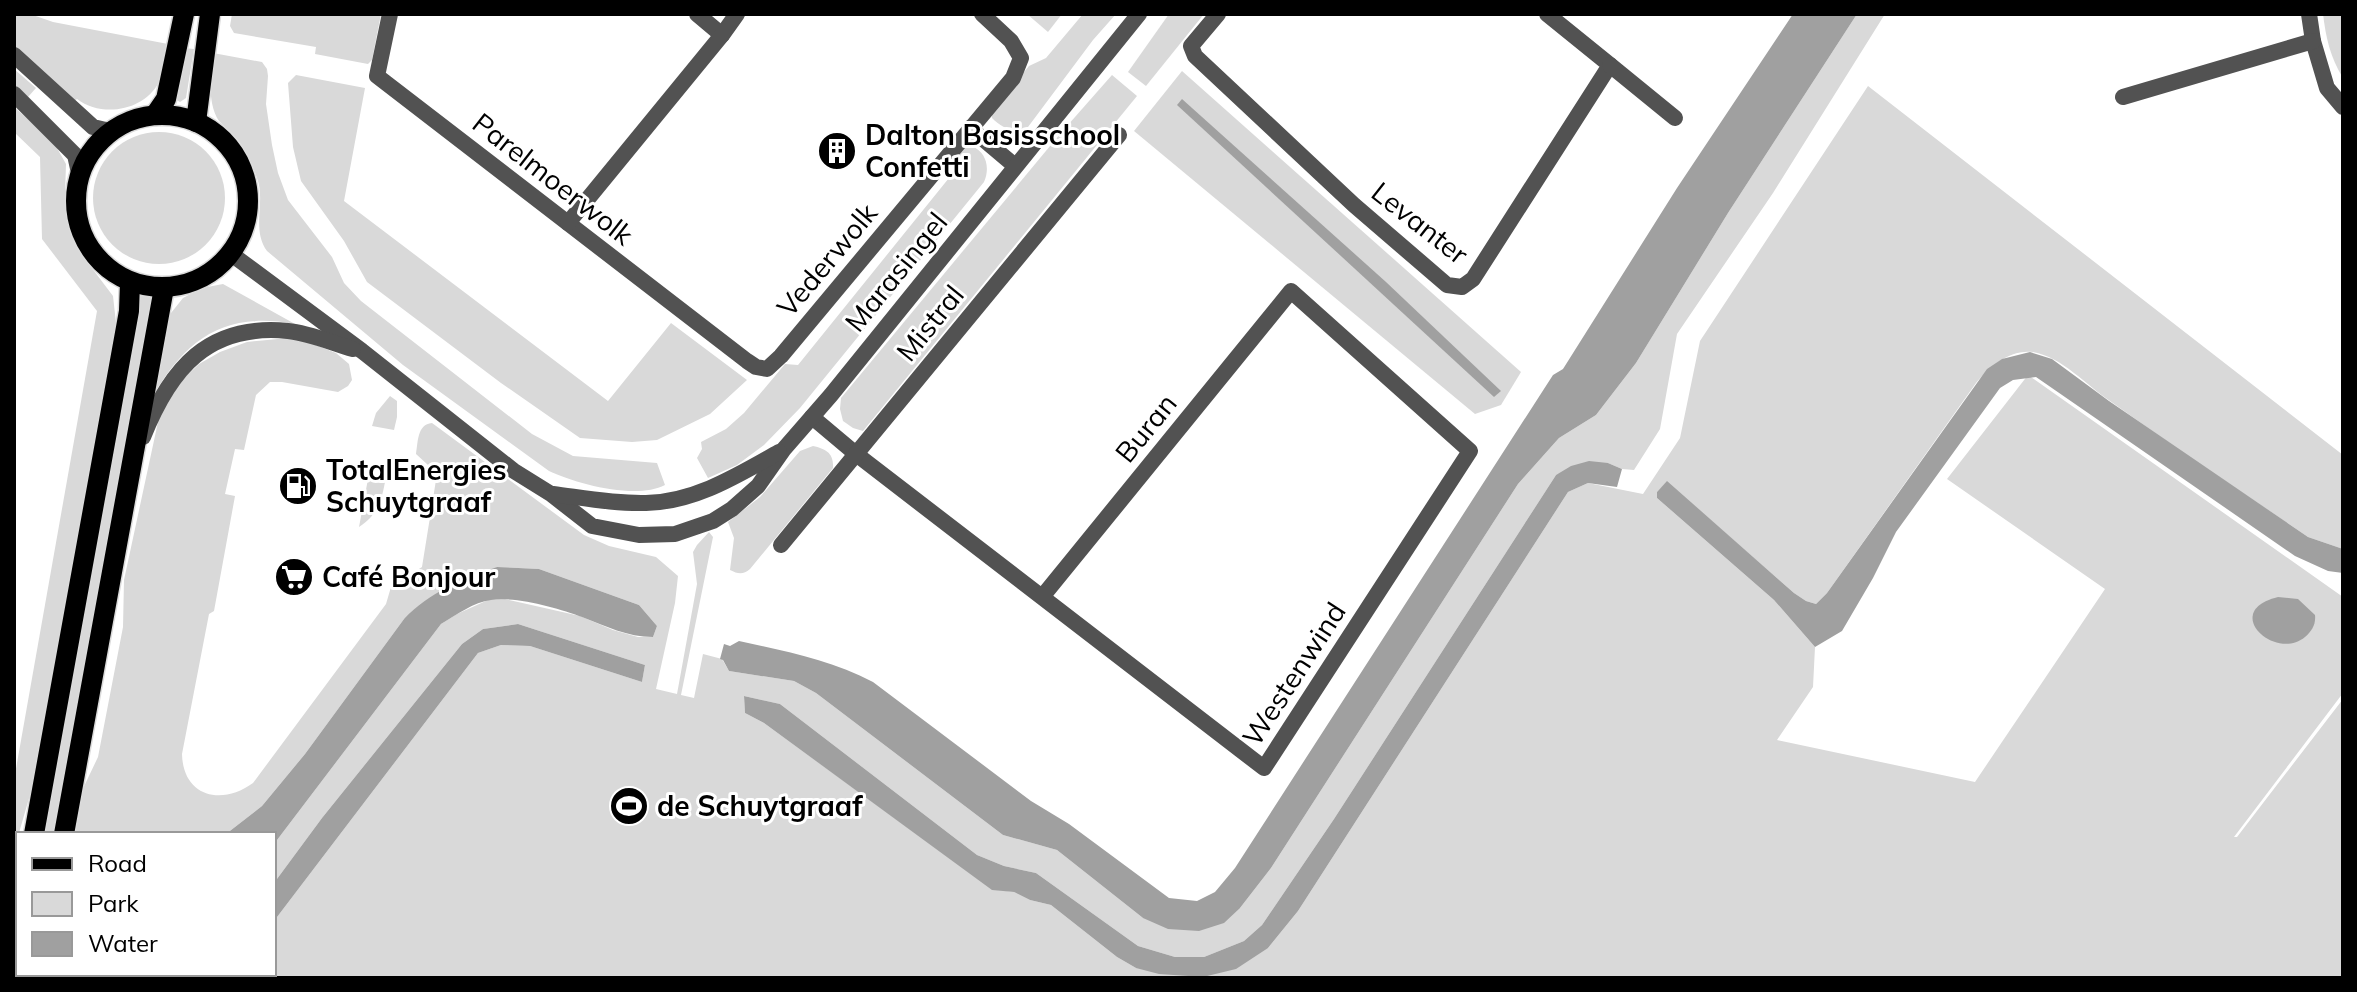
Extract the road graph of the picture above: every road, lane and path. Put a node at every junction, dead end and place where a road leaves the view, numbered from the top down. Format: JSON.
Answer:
{"nodes":[{"id":1,"x":184,"y":14,"type":"edge"},
{"id":2,"x":210,"y":14,"type":"edge"},
{"id":3,"x":390,"y":14,"type":"edge"},
{"id":4,"x":697,"y":14,"type":"edge"},
{"id":5,"x":737,"y":14,"type":"edge"},
{"id":6,"x":982,"y":14,"type":"edge"},
{"id":7,"x":1139,"y":14,"type":"edge"},
{"id":8,"x":1218,"y":14,"type":"edge"},
{"id":9,"x":1547,"y":14,"type":"edge"},
{"id":10,"x":2309,"y":14,"type":"edge"},
{"id":11,"x":722,"y":35,"type":"junction"},
{"id":12,"x":2313,"y":41,"type":"junction"},
{"id":13,"x":14,"y":55,"type":"edge"},
{"id":14,"x":1610,"y":65,"type":"junction"},
{"id":15,"x":14,"y":94,"type":"edge"},
{"id":16,"x":2123,"y":97,"type":"dead end"},
{"id":17,"x":2343,"y":107,"type":"edge"},
{"id":18,"x":155,"y":115,"type":"junction"},
{"id":19,"x":1675,"y":118,"type":"dead end"},
{"id":20,"x":196,"y":122,"type":"junction"},
{"id":21,"x":970,"y":128,"type":"junction"},
{"id":22,"x":110,"y":131,"type":"junction"},
{"id":23,"x":1119,"y":135,"type":"dead end"},
{"id":24,"x":1015,"y":166,"type":"junction"},
{"id":25,"x":79,"y":173,"type":"junction"},
{"id":26,"x":568,"y":223,"type":"junction"},
{"id":27,"x":230,"y":253,"type":"junction"},
{"id":28,"x":130,"y":282,"type":"junction"},
{"id":29,"x":164,"y":288,"type":"junction"},
{"id":30,"x":1291,"y":291,"type":"joint"},
{"id":31,"x":362,"y":351,"type":"junction"},
{"id":32,"x":747,"y":361,"type":"joint"},
{"id":33,"x":812,"y":417,"type":"junction"},
{"id":34,"x":784,"y":449,"type":"junction"},
{"id":35,"x":856,"y":454,"type":"junction"},
{"id":36,"x":134,"y":459,"type":"junction"},
{"id":37,"x":551,"y":494,"type":"junction"},
{"id":38,"x":781,"y":545,"type":"dead end"},
{"id":39,"x":1042,"y":597,"type":"junction"},
{"id":40,"x":34,"y":832,"type":"edge"},
{"id":41,"x":64,"y":832,"type":"edge"}],
"edges":[{"from":1,"to":18,"type":"main road"},
{"from":2,"to":20,"type":"main road"},
{"from":3,"to":26,"type":"street","name":"Parelmoerwolk"},
{"from":4,"to":11,"type":"street"},
{"from":5,"to":11,"type":"street"},
{"from":6,"to":21,"type":"street","name":"Vederwolk"},
{"from":7,"to":24,"type":"street","name":"Marasingel"},
{"from":8,"to":14,"type":"street","name":"Levanter"},
{"from":9,"to":14,"type":"street"},
{"from":10,"to":12,"type":"street"},
{"from":11,"to":26,"type":"street"},
{"from":12,"to":16,"type":"street"},
{"from":12,"to":17,"type":"street"},
{"from":13,"to":22,"type":"street"},
{"from":14,"to":19,"type":"street"},
{"from":15,"to":25,"type":"street"},
{"from":18,"to":20,"type":"main road"},
{"from":18,"to":22,"type":"main road"},
{"from":20,"to":27,"type":"main road"},
{"from":21,"to":24,"type":"street"},
{"from":21,"to":32,"type":"street","name":"Vederwolk"},
{"from":22,"to":25,"type":"main road"},
{"from":23,"to":35,"type":"street","name":"Mistral"},
{"from":24,"to":33,"type":"street","name":"Marasingel"},
{"from":25,"to":28,"type":"main road"},
{"from":26,"to":32,"type":"street","name":"Parelmoerwolk"},
{"from":27,"to":29,"type":"main road"},
{"from":27,"to":31,"type":"street","name":"Marasingel"},
{"from":28,"to":29,"type":"main road"},
{"from":28,"to":40,"type":"main road"},
{"from":29,"to":36,"type":"main road"},
{"from":30,"to":39,"type":"street","name":"Buran"},
{"from":30,"to":39,"type":"street","name":"Westenwind"},
{"from":31,"to":36,"type":"street"},
{"from":31,"to":37,"type":"street","name":"Marasingel"},
{"from":33,"to":34,"type":"street","name":"Marasingel"},
{"from":33,"to":35,"type":"street","name":"Westenwind"},
{"from":34,"to":37,"type":"street","name":"Marasingel"},
{"from":34,"to":37,"type":"street","name":"Marasingel"},
{"from":35,"to":38,"type":"street","name":"Mistral"},
{"from":35,"to":39,"type":"street","name":"Westenwind"},
{"from":36,"to":41,"type":"main road"}]}
